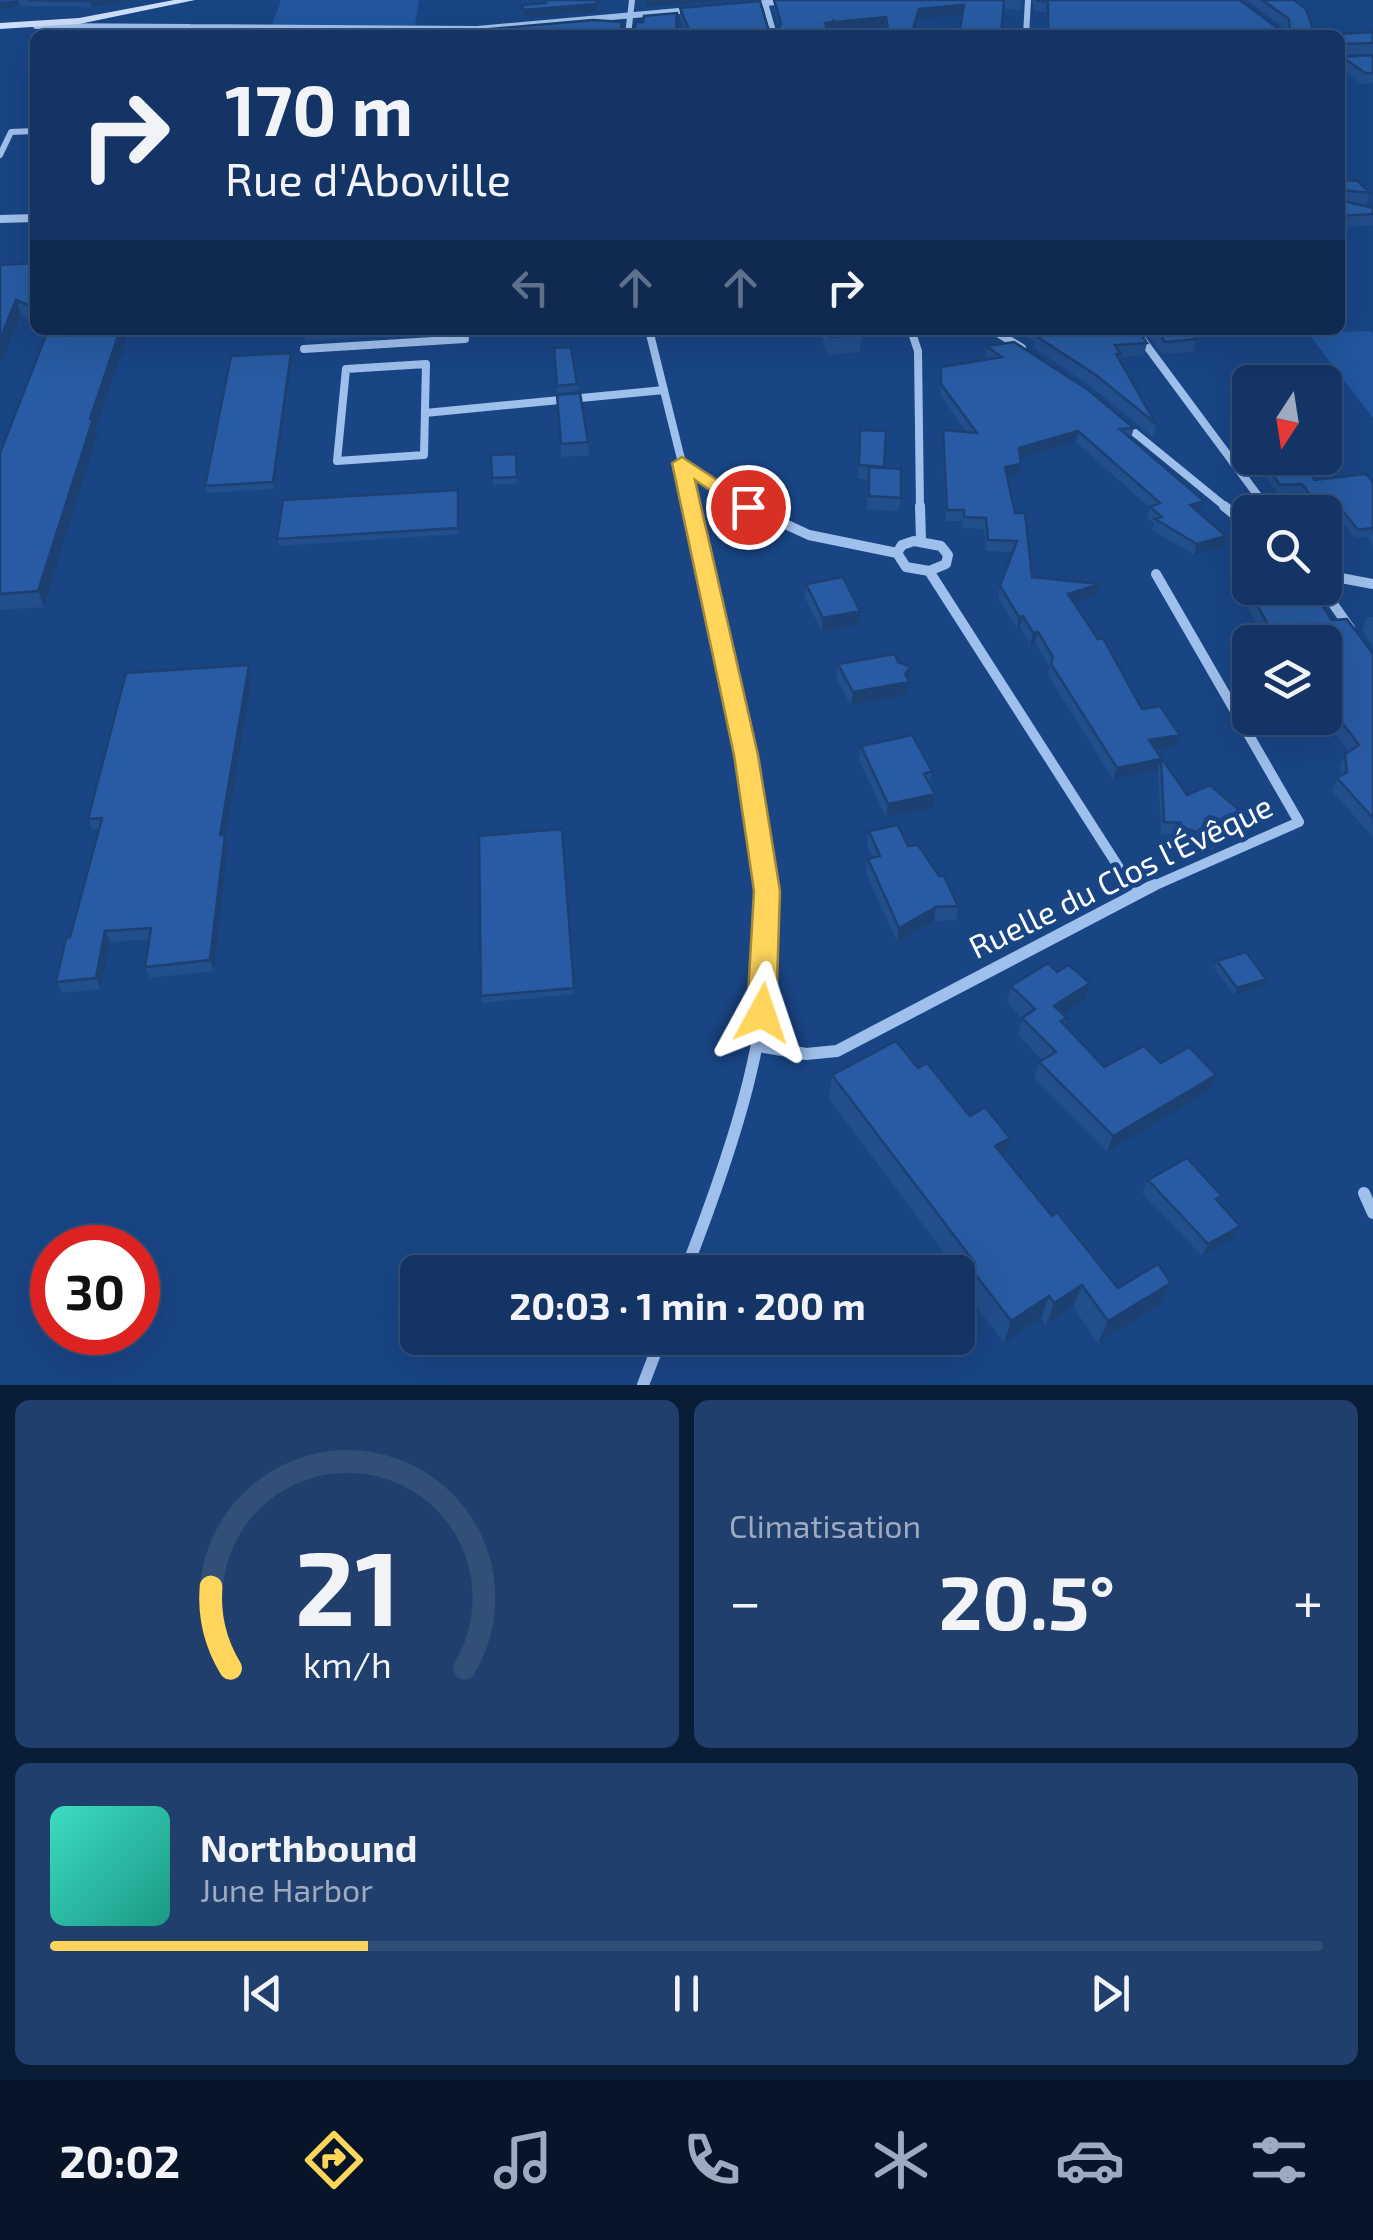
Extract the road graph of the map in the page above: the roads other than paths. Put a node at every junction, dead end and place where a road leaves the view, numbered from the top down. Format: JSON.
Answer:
{"nodes":[{"id":1,"x":190,"y":0,"type":"edge"},
{"id":2,"x":632,"y":0,"type":"edge"},
{"id":3,"x":802,"y":0,"type":"edge"},
{"id":4,"x":1028,"y":0,"type":"edge"},
{"id":5,"x":162,"y":3,"type":"edge"},
{"id":6,"x":765,"y":3,"type":"junction"},
{"id":7,"x":747,"y":5,"type":"edge"},
{"id":8,"x":693,"y":10,"type":"edge"},
{"id":9,"x":631,"y":16,"type":"junction"},
{"id":10,"x":74,"y":19,"type":"junction"},
{"id":11,"x":0,"y":23,"type":"edge"},
{"id":12,"x":16,"y":25,"type":"junction"},
{"id":13,"x":95,"y":26,"type":"junction"},
{"id":14,"x":187,"y":27,"type":"junction"},
{"id":15,"x":206,"y":30,"type":"edge"},
{"id":16,"x":629,"y":30,"type":"edge"},
{"id":17,"x":773,"y":30,"type":"edge"},
{"id":18,"x":1026,"y":30,"type":"edge"},
{"id":19,"x":30,"y":131,"type":"edge"},
{"id":20,"x":0,"y":155,"type":"edge"},
{"id":21,"x":30,"y":218,"type":"edge"},
{"id":22,"x":0,"y":219,"type":"edge"},
{"id":23,"x":650,"y":335,"type":"edge"},
{"id":24,"x":913,"y":335,"type":"edge"},
{"id":25,"x":1001,"y":335,"type":"edge"},
{"id":26,"x":1140,"y":335,"type":"edge"},
{"id":27,"x":464,"y":339,"type":"dead end"},
{"id":28,"x":304,"y":349,"type":"dead end"},
{"id":29,"x":1032,"y":354,"type":"edge"},
{"id":30,"x":664,"y":390,"type":"junction"},
{"id":31,"x":425,"y":414,"type":"junction"},
{"id":32,"x":1114,"y":416,"type":"edge"},
{"id":33,"x":682,"y":463,"type":"junction"},
{"id":34,"x":1257,"y":495,"type":"edge"},
{"id":35,"x":1232,"y":512,"type":"edge"},
{"id":36,"x":921,"y":540,"type":"junction"},
{"id":37,"x":897,"y":553,"type":"junction"},
{"id":38,"x":929,"y":572,"type":"junction"},
{"id":39,"x":1156,"y":574,"type":"dead end"},
{"id":40,"x":1342,"y":579,"type":"edge"},
{"id":41,"x":1373,"y":584,"type":"edge"},
{"id":42,"x":1334,"y":605,"type":"edge"},
{"id":43,"x":1362,"y":646,"type":"edge"},
{"id":44,"x":1136,"y":893,"type":"junction"},
{"id":45,"x":758,"y":1046,"type":"junction"},
{"id":46,"x":1364,"y":1193,"type":"dead end"},
{"id":47,"x":1373,"y":1212,"type":"edge"},
{"id":48,"x":692,"y":1255,"type":"edge"},
{"id":49,"x":654,"y":1355,"type":"edge"},
{"id":50,"x":643,"y":1385,"type":"edge"}],
"edges":[{"from":1,"to":5,"type":"main road"},
{"from":2,"to":9,"type":"street"},
{"from":3,"to":6,"type":"street"},
{"from":4,"to":18,"type":"street"},
{"from":5,"to":10,"type":"main road"},
{"from":6,"to":7,"type":"street"},
{"from":6,"to":17,"type":"street"},
{"from":8,"to":9,"type":"street"},
{"from":9,"to":14,"type":"street"},
{"from":9,"to":16,"type":"street"},
{"from":10,"to":11,"type":"main road"},
{"from":10,"to":12,"type":"main road"},
{"from":10,"to":13,"type":"street"},
{"from":11,"to":12,"type":"main road"},
{"from":12,"to":13,"type":"street"},
{"from":13,"to":14,"type":"street"},
{"from":14,"to":15,"type":"street"},
{"from":19,"to":20,"type":"street"},
{"from":21,"to":22,"type":"street"},
{"from":23,"to":30,"type":"street"},
{"from":24,"to":36,"type":"street"},
{"from":25,"to":29,"type":"street"},
{"from":26,"to":34,"type":"street"},
{"from":27,"to":28,"type":"street"},
{"from":30,"to":31,"type":"street"},
{"from":30,"to":33,"type":"street"},
{"from":31,"to":31,"type":"street"},
{"from":32,"to":35,"type":"street"},
{"from":33,"to":37,"type":"street"},
{"from":33,"to":45,"type":"street"},
{"from":36,"to":37,"type":"street"},
{"from":36,"to":38,"type":"street"},
{"from":37,"to":38,"type":"street"},
{"from":38,"to":44,"type":"street"},
{"from":39,"to":44,"type":"street","name":"Ruelle du Clos l'Évêque"},
{"from":40,"to":41,"type":"street"},
{"from":42,"to":43,"type":"street"},
{"from":44,"to":45,"type":"street","name":"Ruelle du Clos l'Évêque"},
{"from":45,"to":48,"type":"street"},
{"from":46,"to":47,"type":"street"},
{"from":49,"to":50,"type":"street"}]}
